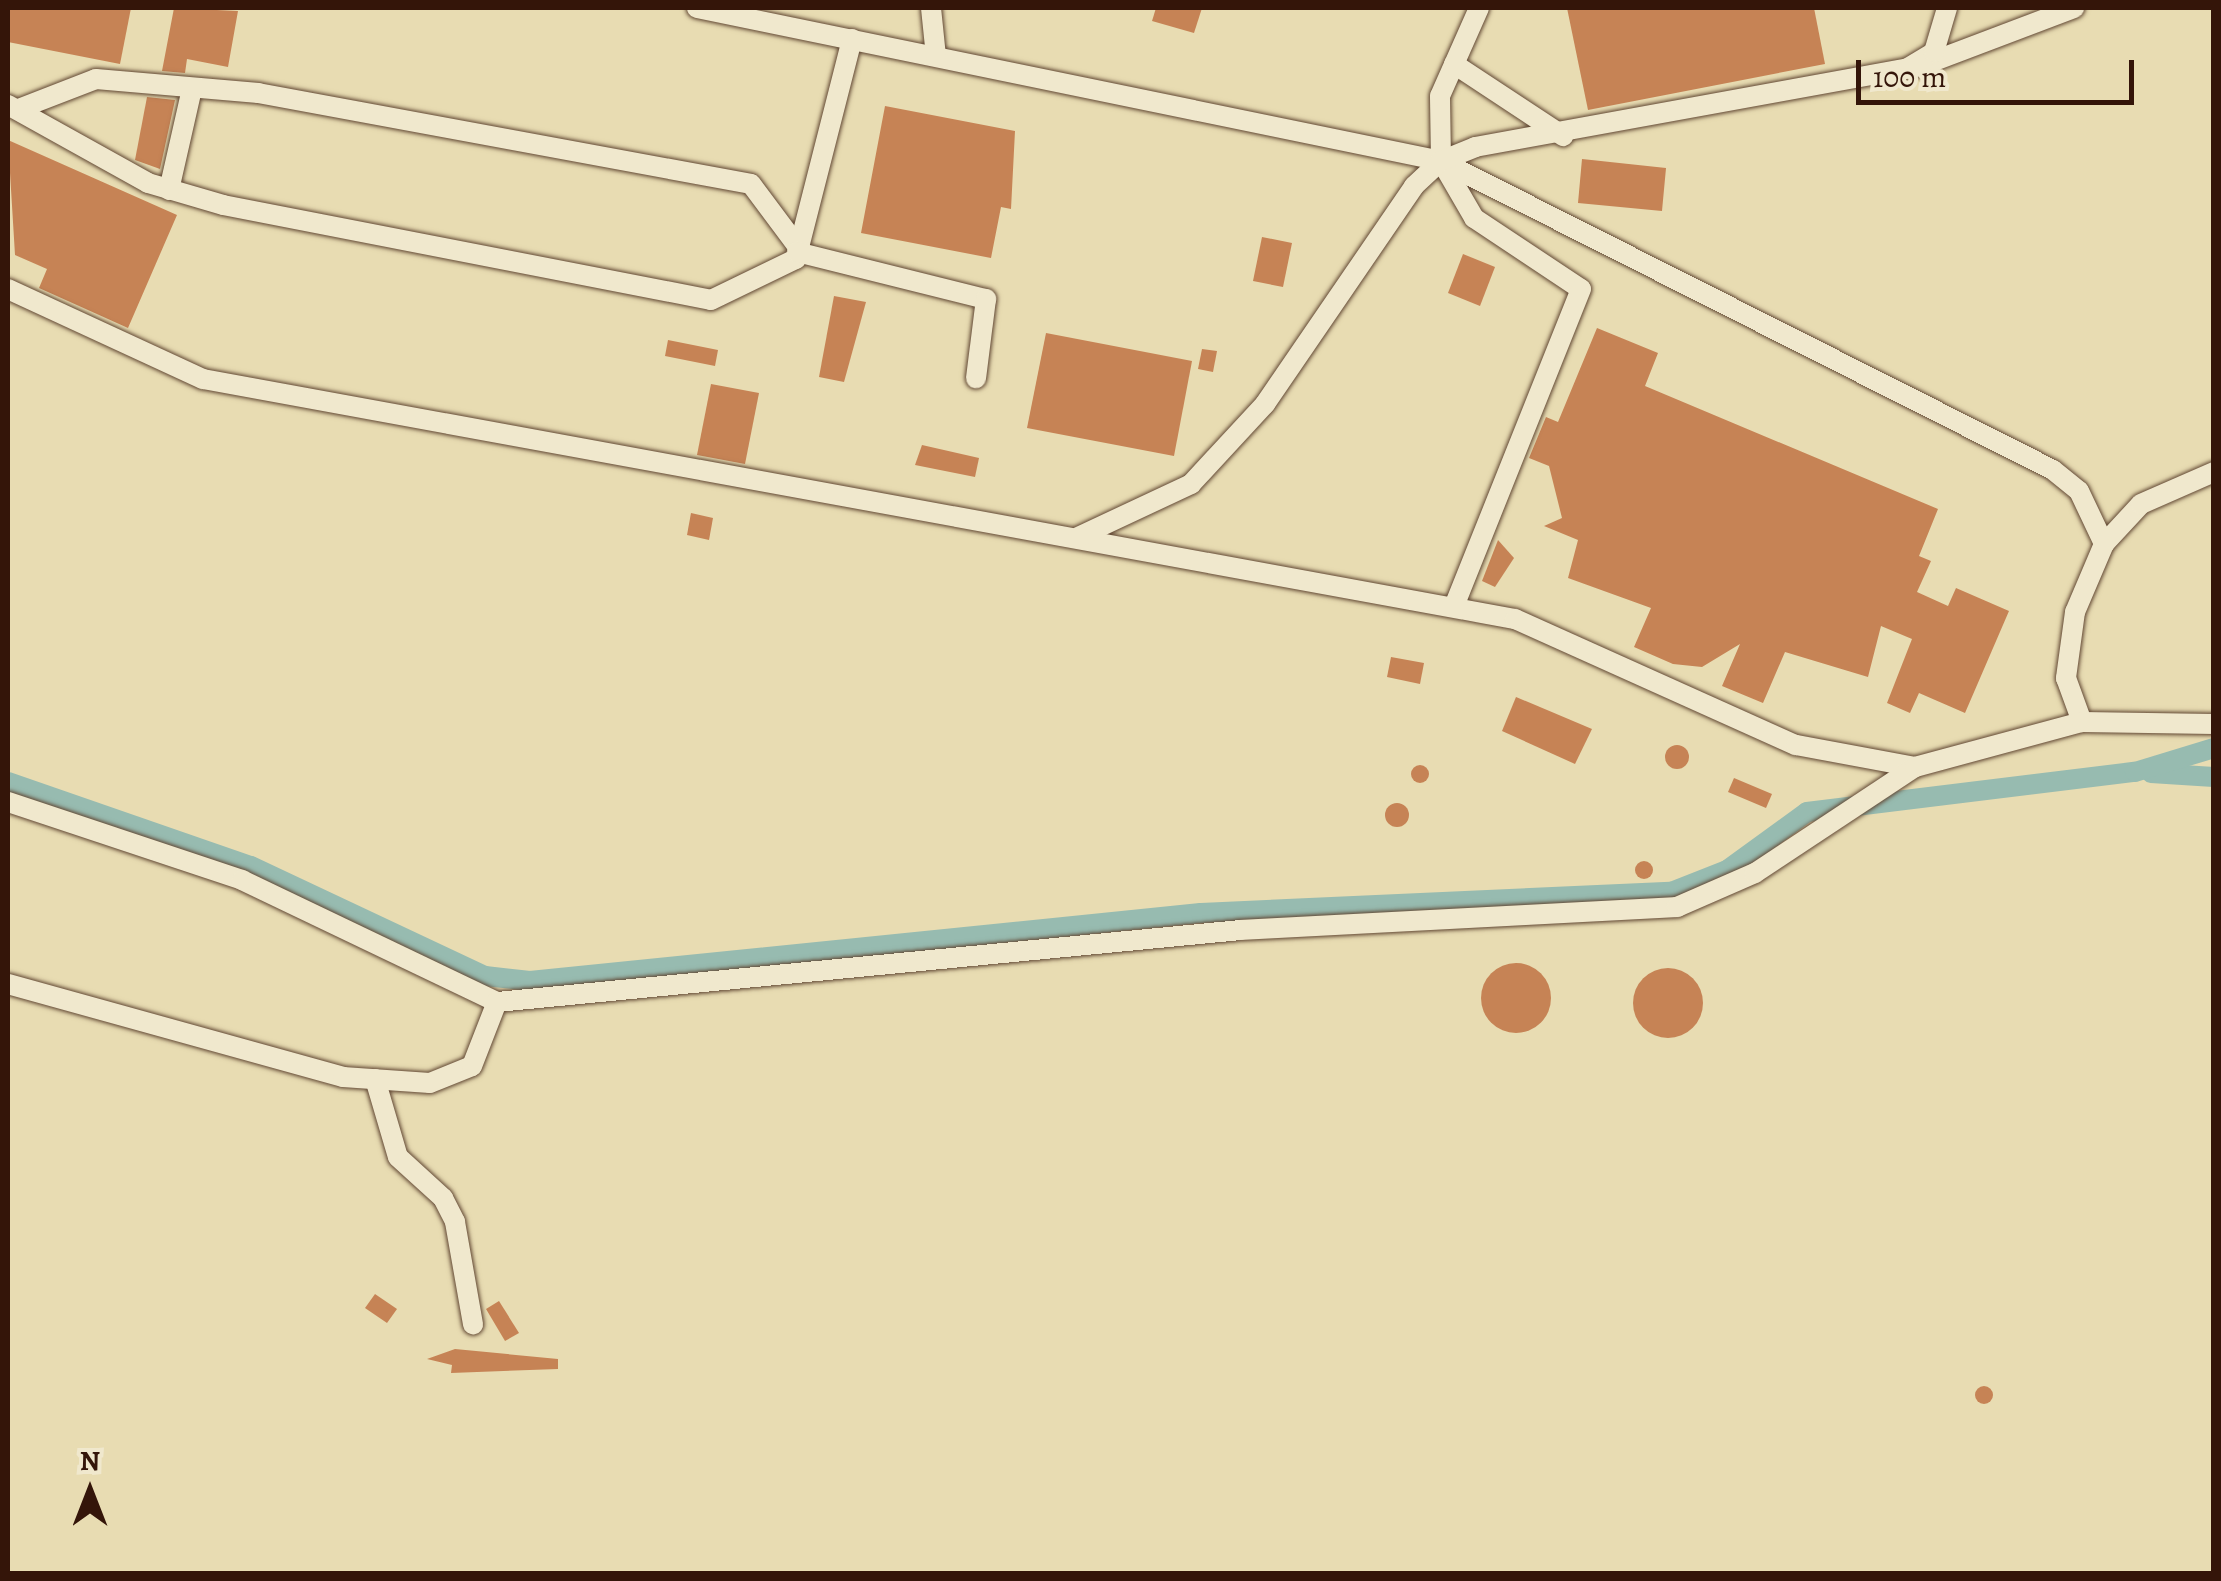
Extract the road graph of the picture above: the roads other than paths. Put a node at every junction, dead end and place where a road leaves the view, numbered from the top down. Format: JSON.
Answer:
{"nodes":[{"id":1,"x":697,"y":8,"type":"edge"},
{"id":2,"x":930,"y":8,"type":"edge"},
{"id":3,"x":1479,"y":8,"type":"edge"},
{"id":4,"x":1947,"y":8,"type":"edge"},
{"id":5,"x":2074,"y":8,"type":"edge"},
{"id":6,"x":852,"y":39,"type":"junction"},
{"id":7,"x":936,"y":56,"type":"junction"},
{"id":8,"x":1454,"y":64,"type":"junction"},
{"id":9,"x":1906,"y":70,"type":"junction"},
{"id":10,"x":192,"y":89,"type":"junction"},
{"id":11,"x":14,"y":107,"type":"edge"},
{"id":12,"x":1564,"y":136,"type":"junction"},
{"id":13,"x":1441,"y":161,"type":"junction"},
{"id":14,"x":170,"y":190,"type":"junction"},
{"id":15,"x":798,"y":250,"type":"junction"},
{"id":16,"x":8,"y":288,"type":"edge"},
{"id":17,"x":976,"y":378,"type":"dead end"},
{"id":18,"x":2214,"y":472,"type":"edge"},
{"id":19,"x":1078,"y":537,"type":"junction"},
{"id":20,"x":2104,"y":544,"type":"junction"},
{"id":21,"x":1454,"y":607,"type":"junction"},
{"id":22,"x":2082,"y":722,"type":"junction"},
{"id":23,"x":2214,"y":724,"type":"edge"},
{"id":24,"x":1915,"y":768,"type":"junction"},
{"id":25,"x":8,"y":802,"type":"edge"},
{"id":26,"x":8,"y":984,"type":"edge"},
{"id":27,"x":497,"y":1002,"type":"junction"},
{"id":28,"x":375,"y":1079,"type":"junction"},
{"id":29,"x":473,"y":1324,"type":"dead end"}],
"edges":[{"from":1,"to":6,"type":"lane"},
{"from":2,"to":7,"type":"lane"},
{"from":3,"to":8,"type":"lane"},
{"from":4,"to":9,"type":"lane"},
{"from":5,"to":9,"type":"lane"},
{"from":6,"to":7,"type":"lane"},
{"from":6,"to":15,"type":"lane"},
{"from":7,"to":13,"type":"lane"},
{"from":8,"to":12,"type":"lane"},
{"from":8,"to":13,"type":"lane"},
{"from":9,"to":12,"type":"lane"},
{"from":10,"to":11,"type":"lane"},
{"from":10,"to":14,"type":"lane"},
{"from":10,"to":15,"type":"lane"},
{"from":11,"to":14,"type":"lane"},
{"from":12,"to":13,"type":"lane"},
{"from":13,"to":19,"type":"lane"},
{"from":13,"to":20,"type":"lane"},
{"from":13,"to":21,"type":"lane"},
{"from":14,"to":15,"type":"lane"},
{"from":15,"to":17,"type":"lane"},
{"from":16,"to":19,"type":"lane"},
{"from":18,"to":20,"type":"lane"},
{"from":19,"to":21,"type":"lane"},
{"from":20,"to":22,"type":"lane"},
{"from":21,"to":24,"type":"lane"},
{"from":22,"to":23,"type":"lane"},
{"from":22,"to":24,"type":"lane"},
{"from":24,"to":27,"type":"lane"},
{"from":25,"to":27,"type":"lane"},
{"from":26,"to":28,"type":"lane"},
{"from":27,"to":28,"type":"lane"},
{"from":28,"to":29,"type":"lane"}]}
